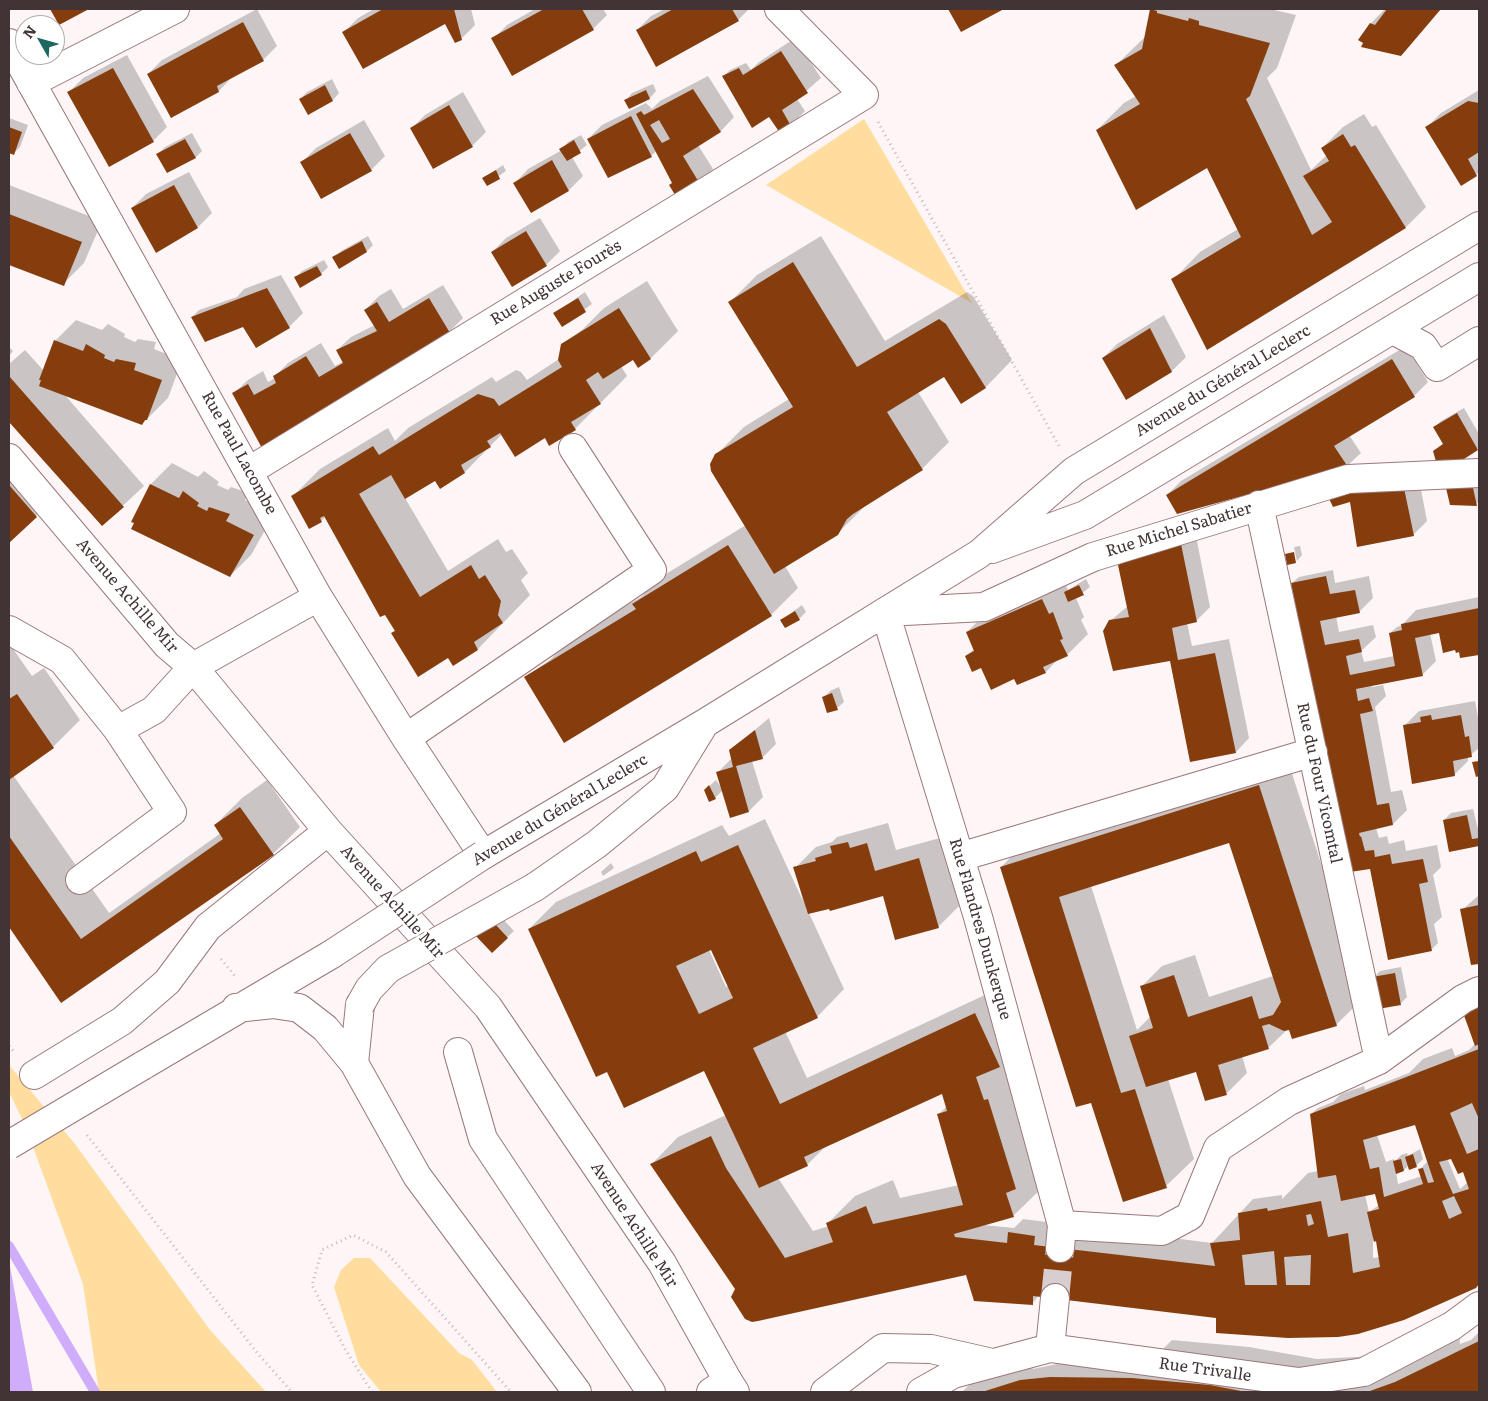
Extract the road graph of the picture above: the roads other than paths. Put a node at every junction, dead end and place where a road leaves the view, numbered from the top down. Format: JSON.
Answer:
{"nodes":[{"id":1,"x":175,"y":9,"type":"edge"},
{"id":2,"x":779,"y":9,"type":"edge"},
{"id":3,"x":9,"y":43,"type":"edge"},
{"id":4,"x":31,"y":83,"type":"junction"},
{"id":5,"x":1479,"y":226,"type":"edge"},
{"id":6,"x":1479,"y":277,"type":"edge"},
{"id":7,"x":1393,"y":330,"type":"junction"},
{"id":8,"x":1479,"y":341,"type":"edge"},
{"id":9,"x":573,"y":448,"type":"dead end"},
{"id":10,"x":9,"y":458,"type":"edge"},
{"id":11,"x":249,"y":471,"type":"junction"},
{"id":12,"x":1479,"y":473,"type":"edge"},
{"id":13,"x":1259,"y":505,"type":"junction"},
{"id":14,"x":979,"y":554,"type":"junction"},
{"id":15,"x":318,"y":597,"type":"junction"},
{"id":16,"x":885,"y":612,"type":"junction"},
{"id":17,"x":9,"y":630,"type":"edge"},
{"id":18,"x":193,"y":667,"type":"junction"},
{"id":19,"x":705,"y":723,"type":"junction"},
{"id":20,"x":118,"y":730,"type":"junction"},
{"id":21,"x":406,"y":738,"type":"junction"},
{"id":22,"x":1313,"y":752,"type":"junction"},
{"id":23,"x":328,"y":831,"type":"junction"},
{"id":24,"x":483,"y":855,"type":"junction"},
{"id":25,"x":960,"y":857,"type":"junction"},
{"id":26,"x":80,"y":880,"type":"dead end"},
{"id":27,"x":1479,"y":991,"type":"edge"},
{"id":28,"x":236,"y":1008,"type":"junction"},
{"id":29,"x":458,"y":1052,"type":"dead end"},
{"id":30,"x":1379,"y":1060,"type":"junction"},
{"id":31,"x":354,"y":1063,"type":"junction"},
{"id":32,"x":34,"y":1075,"type":"road end"},
{"id":33,"x":9,"y":1145,"type":"edge"},
{"id":34,"x":1055,"y":1298,"type":"tunnel mouth"},
{"id":35,"x":1479,"y":1306,"type":"edge"},
{"id":36,"x":1050,"y":1348,"type":"junction"},
{"id":37,"x":990,"y":1363,"type":"junction"},
{"id":38,"x":724,"y":1388,"type":"edge"},
{"id":39,"x":577,"y":1392,"type":"edge"},
{"id":40,"x":651,"y":1392,"type":"edge"},
{"id":41,"x":825,"y":1392,"type":"edge"},
{"id":42,"x":921,"y":1392,"type":"edge"}],
"edges":[{"from":1,"to":4,"type":"street"},
{"from":2,"to":11,"type":"street","name":"Rue Auguste Fourès"},
{"from":3,"to":4,"type":"street","name":"Rue Paul Lacombe"},
{"from":4,"to":11,"type":"street","name":"Rue Paul Lacombe"},
{"from":5,"to":14,"type":"street","name":"Avenue du Général Leclerc"},
{"from":6,"to":7,"type":"street","name":"Avenue du Général Leclerc"},
{"from":7,"to":8,"type":"street"},
{"from":7,"to":14,"type":"street","name":"Avenue du Général Leclerc"},
{"from":9,"to":21,"type":"street"},
{"from":10,"to":18,"type":"street","name":"Avenue Achille Mir"},
{"from":11,"to":15,"type":"street","name":"Rue Paul Lacombe"},
{"from":12,"to":13,"type":"street","name":"Rue Michel Sabatier"},
{"from":13,"to":16,"type":"street","name":"Rue Michel Sabatier"},
{"from":13,"to":22,"type":"street","name":"Rue du Four Vicomtal"},
{"from":14,"to":16,"type":"street","name":"Avenue du Général Leclerc"},
{"from":15,"to":18,"type":"street"},
{"from":15,"to":21,"type":"street","name":"Rue Paul Lacombe"},
{"from":16,"to":19,"type":"street","name":"Avenue du Général Leclerc"},
{"from":16,"to":25,"type":"street","name":"Rue Flandres Dunkerque"},
{"from":17,"to":20,"type":"street"},
{"from":18,"to":20,"type":"street"},
{"from":18,"to":23,"type":"street","name":"Avenue Achille Mir"},
{"from":19,"to":24,"type":"street","name":"Avenue du Général Leclerc"},
{"from":19,"to":31,"type":"street","bridge":true},
{"from":20,"to":26,"type":"street"},
{"from":21,"to":24,"type":"street","name":"Rue Paul Lacombe"},
{"from":22,"to":25,"type":"street"},
{"from":22,"to":30,"type":"street","name":"Rue du Four Vicomtal"},
{"from":23,"to":32,"type":"street"},
{"from":23,"to":38,"type":"street","name":"Avenue Achille Mir"},
{"from":24,"to":28,"type":"street","name":"Avenue du Général Leclerc","bridge":true},
{"from":25,"to":30,"type":"street","name":"Rue Flandres Dunkerque"},
{"from":27,"to":30,"type":"street"},
{"from":28,"to":31,"type":"street"},
{"from":28,"to":33,"type":"street","name":"Avenue du Général Leclerc","bridge":true},
{"from":29,"to":40,"type":"street"},
{"from":31,"to":39,"type":"street"},
{"from":34,"to":36,"type":"street"},
{"from":35,"to":36,"type":"street","name":"Rue Trivalle"},
{"from":36,"to":37,"type":"street","name":"Rue Trivalle"},
{"from":37,"to":41,"type":"street"},
{"from":37,"to":42,"type":"street","name":"Rue Trivalle"}]}
